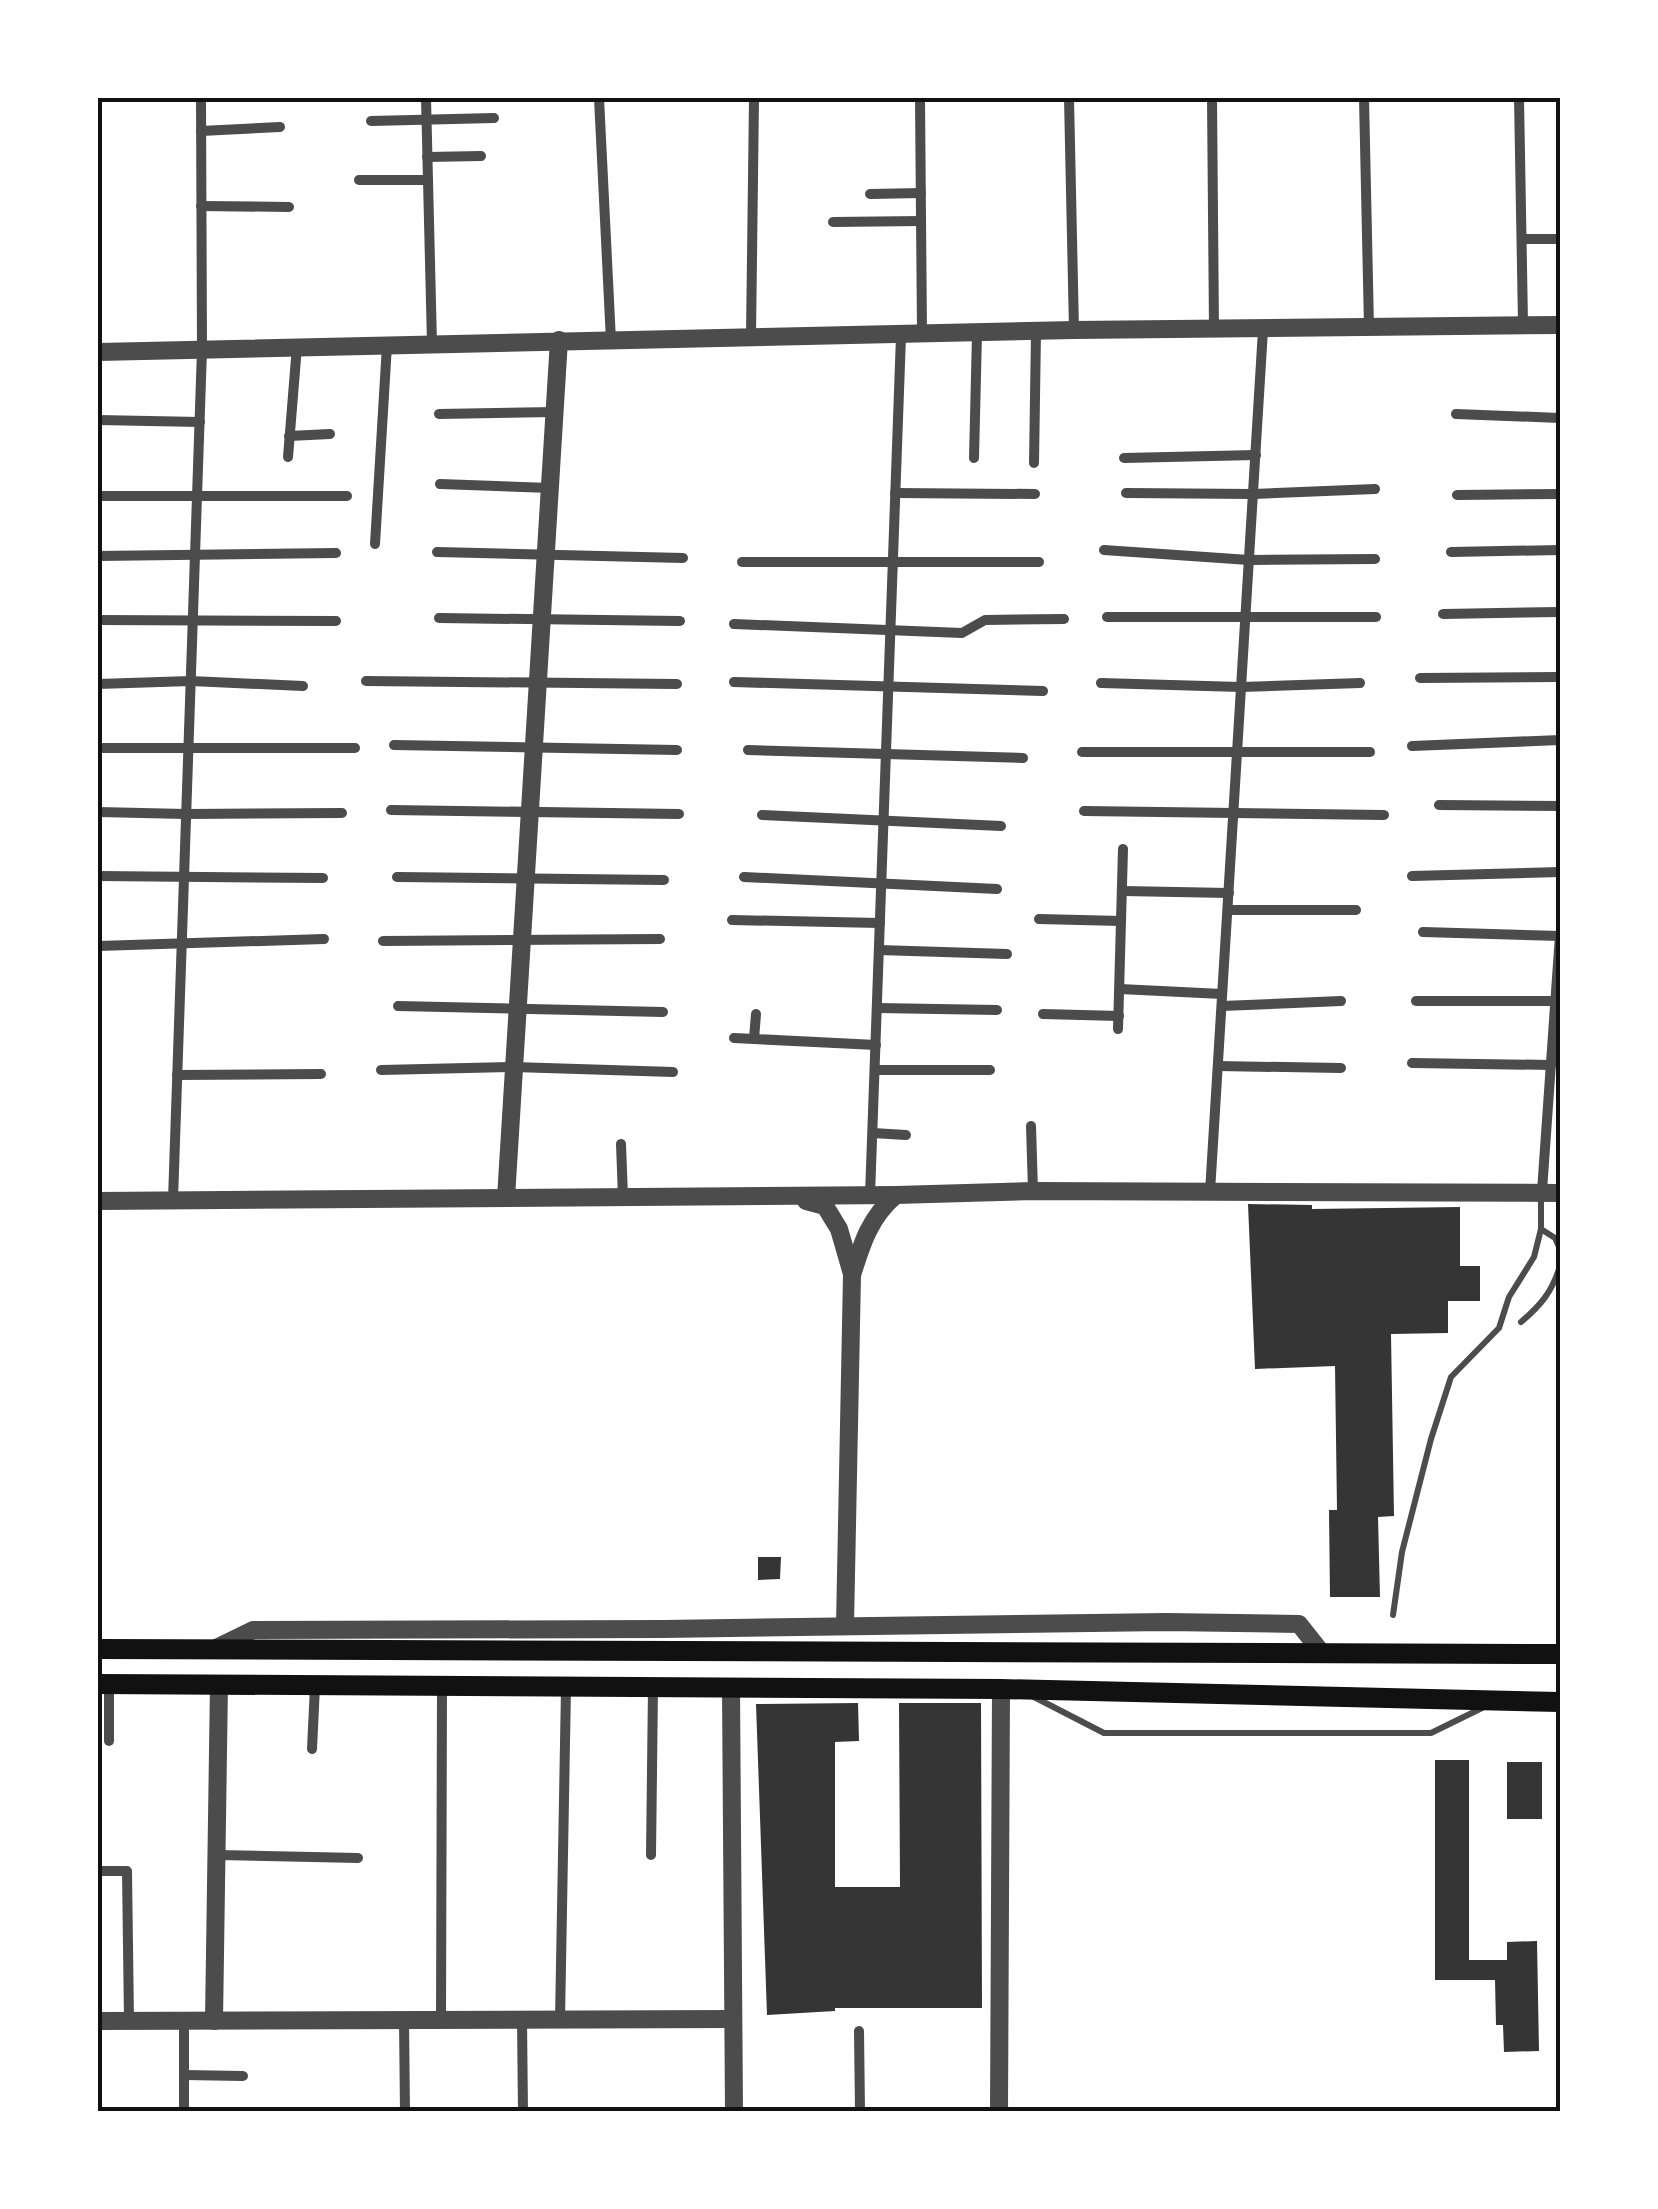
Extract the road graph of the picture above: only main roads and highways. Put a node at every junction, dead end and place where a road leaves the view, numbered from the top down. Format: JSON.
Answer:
{"nodes":[{"id":1,"x":98,"y":1649,"type":"edge"},
{"id":2,"x":1560,"y":1654,"type":"edge"},
{"id":3,"x":103,"y":1684,"type":"edge"},
{"id":4,"x":1560,"y":1702,"type":"edge"}],
"edges":[{"from":1,"to":2,"type":"main road"},
{"from":3,"to":4,"type":"main road"}]}
